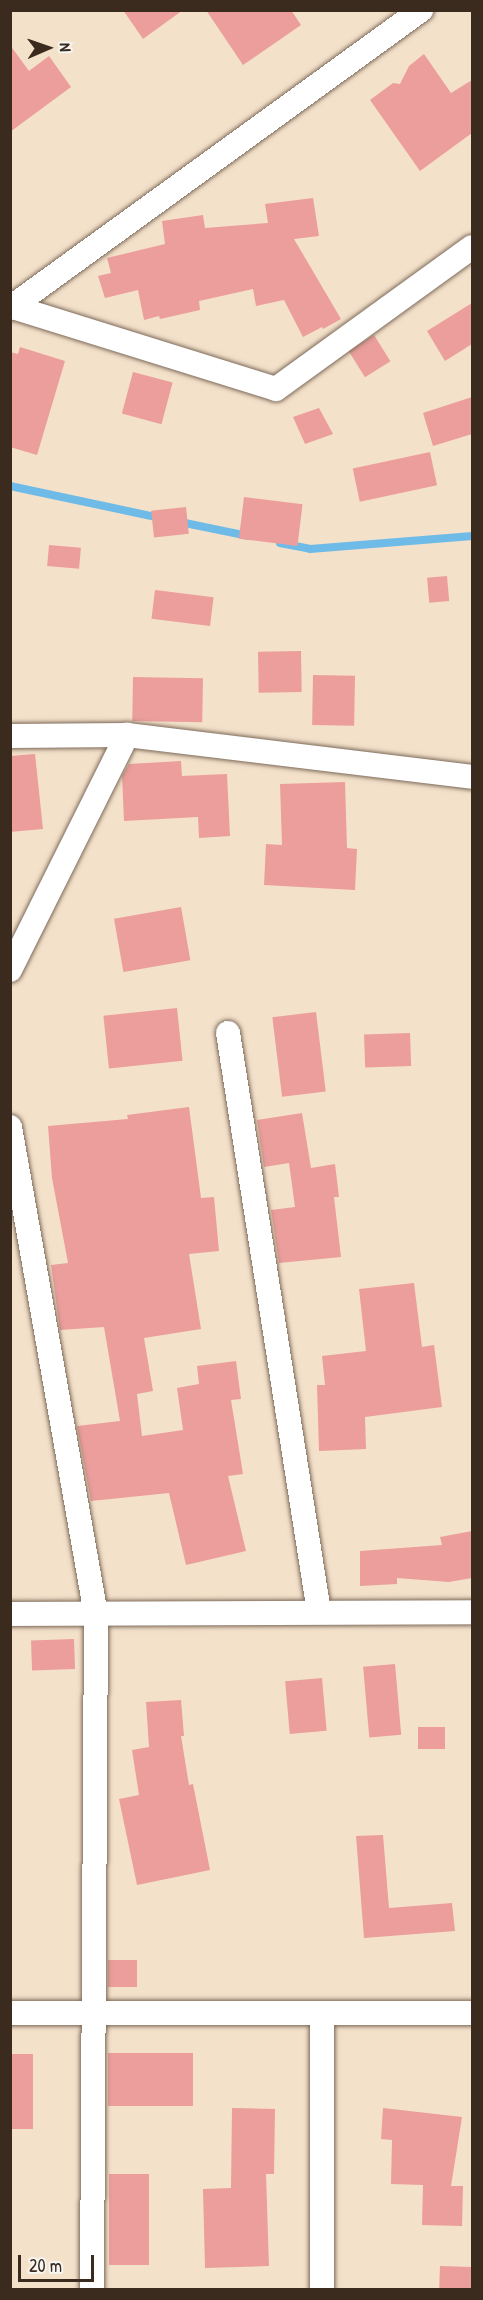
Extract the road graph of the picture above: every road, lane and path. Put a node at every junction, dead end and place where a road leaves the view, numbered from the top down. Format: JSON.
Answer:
{"nodes":[{"id":1,"x":421,"y":10,"type":"edge"},
{"id":2,"x":472,"y":248,"type":"edge"},
{"id":3,"x":12,"y":308,"type":"edge"},
{"id":4,"x":127,"y":735,"type":"junction"},
{"id":5,"x":10,"y":736,"type":"edge"},
{"id":6,"x":472,"y":777,"type":"edge"},
{"id":7,"x":10,"y":970,"type":"edge"},
{"id":8,"x":228,"y":1033,"type":"dead end"},
{"id":9,"x":10,"y":1127,"type":"edge"},
{"id":10,"x":319,"y":1612,"type":"junction"},
{"id":11,"x":472,"y":1612,"type":"edge"},
{"id":12,"x":10,"y":1614,"type":"edge"},
{"id":13,"x":96,"y":1614,"type":"junction"},
{"id":14,"x":10,"y":2013,"type":"edge"},
{"id":15,"x":92,"y":2013,"type":"junction"},
{"id":16,"x":322,"y":2013,"type":"junction"},
{"id":17,"x":472,"y":2013,"type":"edge"},
{"id":18,"x":92,"y":2289,"type":"edge"},
{"id":19,"x":322,"y":2289,"type":"edge"}],
"edges":[{"from":1,"to":3,"type":"street"},
{"from":2,"to":3,"type":"street"},
{"from":4,"to":5,"type":"street"},
{"from":4,"to":6,"type":"street"},
{"from":4,"to":7,"type":"street"},
{"from":8,"to":10,"type":"street"},
{"from":9,"to":13,"type":"street"},
{"from":10,"to":11,"type":"street"},
{"from":10,"to":13,"type":"street"},
{"from":12,"to":13,"type":"street"},
{"from":13,"to":15,"type":"street"},
{"from":14,"to":15,"type":"street"},
{"from":15,"to":16,"type":"street"},
{"from":15,"to":18,"type":"street"},
{"from":16,"to":17,"type":"street"},
{"from":16,"to":19,"type":"street"}]}
